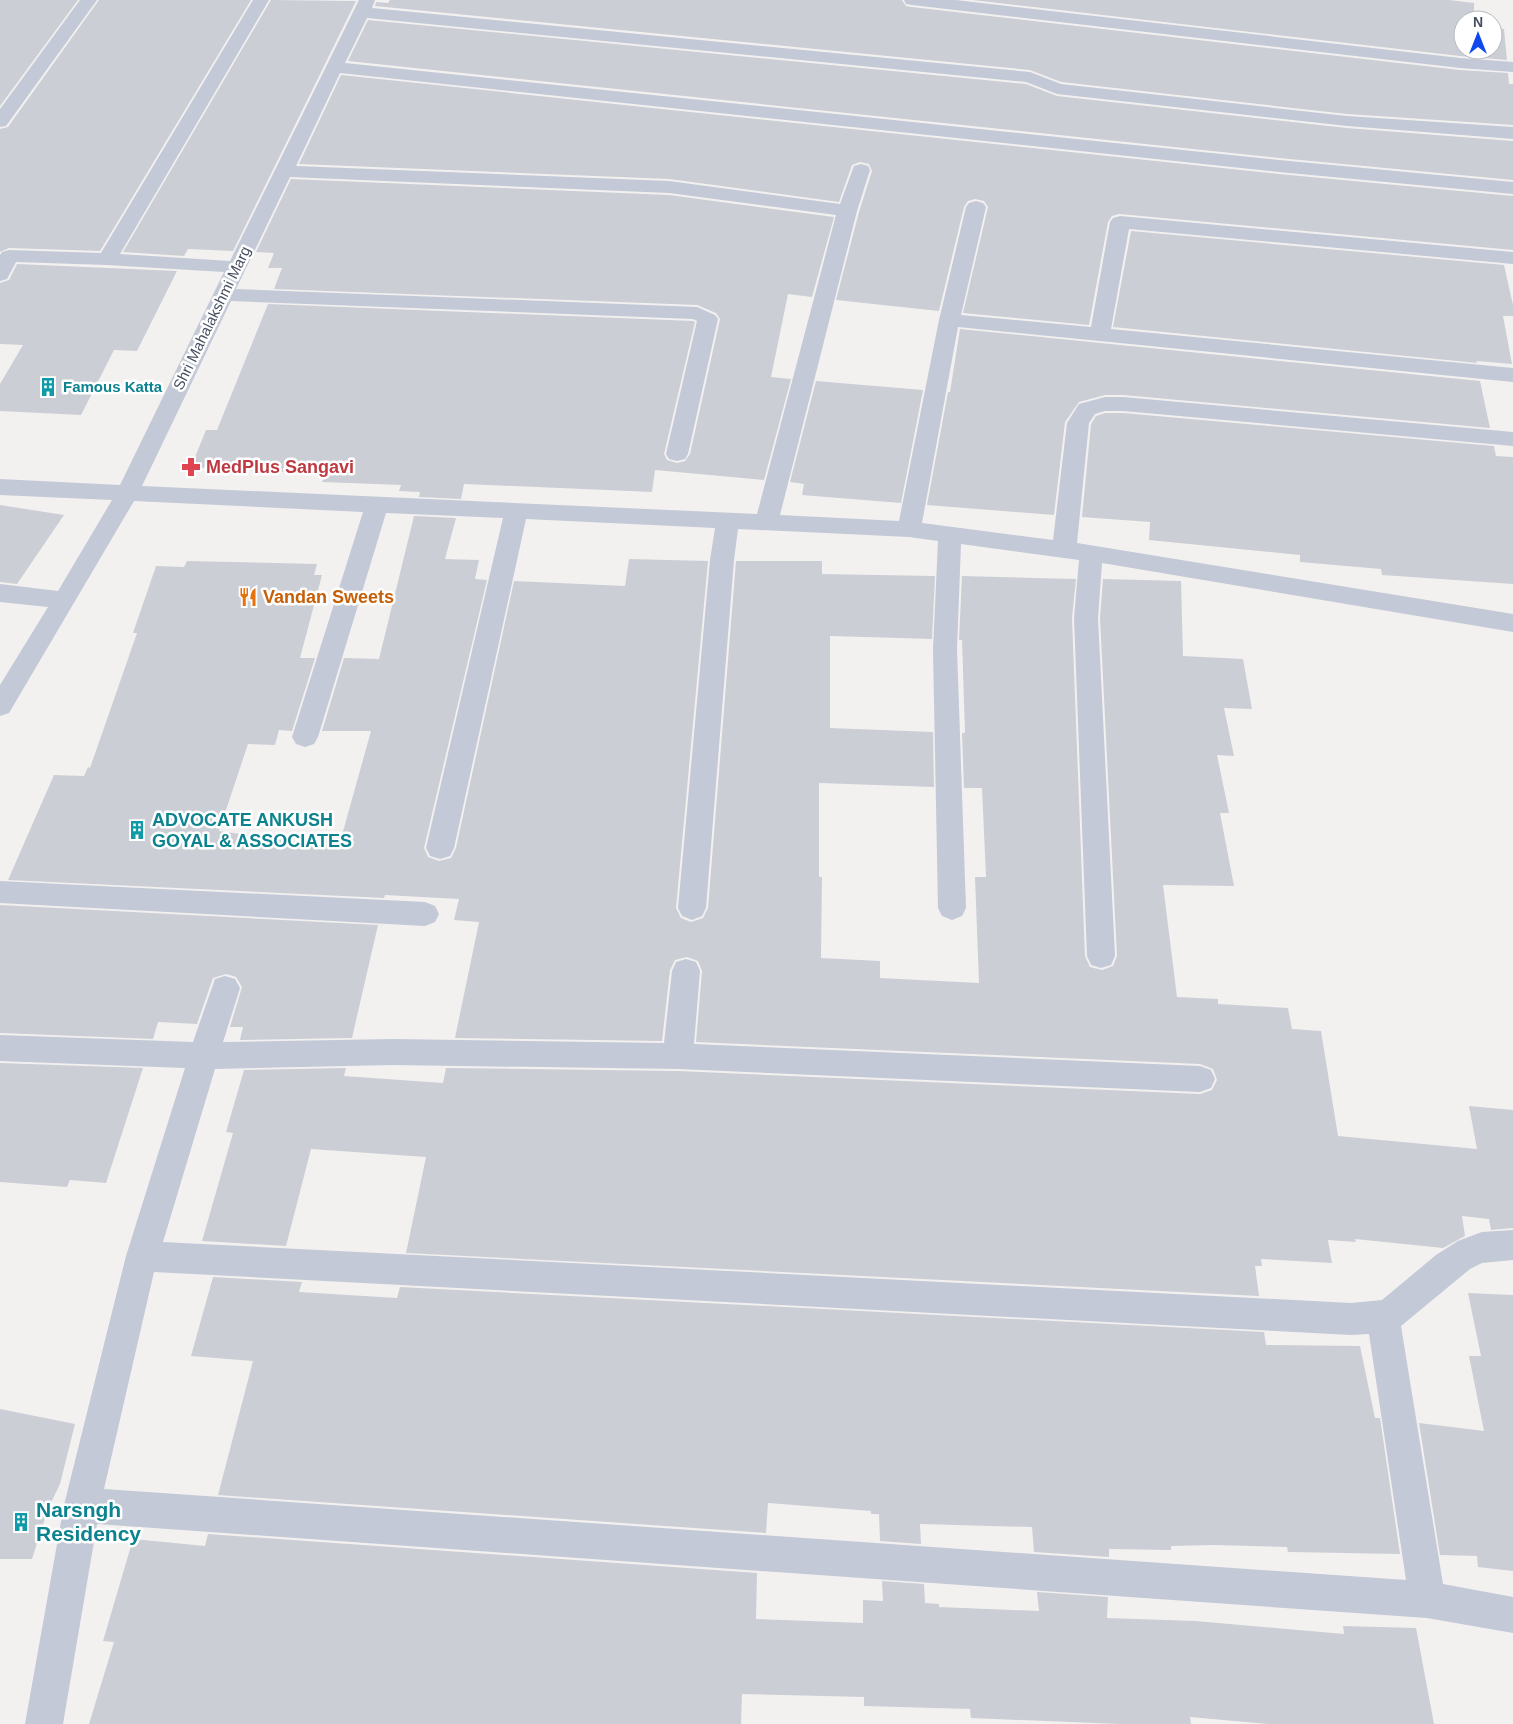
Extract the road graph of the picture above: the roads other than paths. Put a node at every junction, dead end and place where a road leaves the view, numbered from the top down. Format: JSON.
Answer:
{"nodes":[{"id":1,"x":89,"y":0,"type":"edge"},
{"id":2,"x":261,"y":0,"type":"edge"},
{"id":3,"x":912,"y":0,"type":"edge"},
{"id":4,"x":364,"y":6,"type":"edge"},
{"id":5,"x":334,"y":67,"type":"junction"},
{"id":6,"x":1513,"y":67,"type":"edge"},
{"id":7,"x":0,"y":122,"type":"edge"},
{"id":8,"x":1513,"y":133,"type":"edge"},
{"id":9,"x":861,"y":170,"type":"dead end"},
{"id":10,"x":284,"y":171,"type":"junction"},
{"id":11,"x":1513,"y":188,"type":"edge"},
{"id":12,"x":976,"y":207,"type":"dead end"},
{"id":13,"x":847,"y":211,"type":"junction"},
{"id":14,"x":1513,"y":258,"type":"edge"},
{"id":15,"x":107,"y":259,"type":"junction"},
{"id":16,"x":237,"y":266,"type":"junction"},
{"id":17,"x":0,"y":275,"type":"edge"},
{"id":18,"x":224,"y":295,"type":"junction"},
{"id":19,"x":949,"y":320,"type":"junction"},
{"id":20,"x":1100,"y":335,"type":"junction"},
{"id":21,"x":1513,"y":375,"type":"edge"},
{"id":22,"x":1513,"y":439,"type":"edge"},
{"id":23,"x":676,"y":454,"type":"dead end"},
{"id":24,"x":0,"y":487,"type":"edge"},
{"id":25,"x":127,"y":493,"type":"junction"},
{"id":26,"x":377,"y":505,"type":"junction"},
{"id":27,"x":516,"y":511,"type":"junction"},
{"id":28,"x":728,"y":521,"type":"junction"},
{"id":29,"x":766,"y":523,"type":"junction"},
{"id":30,"x":909,"y":529,"type":"junction"},
{"id":31,"x":950,"y":535,"type":"junction"},
{"id":32,"x":1064,"y":550,"type":"junction"},
{"id":33,"x":1091,"y":554,"type":"junction"},
{"id":34,"x":0,"y":593,"type":"edge"},
{"id":35,"x":65,"y":600,"type":"junction"},
{"id":36,"x":1513,"y":623,"type":"edge"},
{"id":37,"x":0,"y":706,"type":"edge"},
{"id":38,"x":305,"y":737,"type":"dead end"},
{"id":39,"x":440,"y":848,"type":"dead end"},
{"id":40,"x":0,"y":892,"type":"edge"},
{"id":41,"x":692,"y":908,"type":"dead end"},
{"id":42,"x":952,"y":908,"type":"dead end"},
{"id":43,"x":425,"y":914,"type":"dead end"},
{"id":44,"x":1101,"y":956,"type":"dead end"},
{"id":45,"x":686,"y":971,"type":"dead end"},
{"id":46,"x":226,"y":988,"type":"dead end"},
{"id":47,"x":0,"y":1048,"type":"edge"},
{"id":48,"x":205,"y":1056,"type":"junction"},
{"id":49,"x":678,"y":1056,"type":"junction"},
{"id":50,"x":1200,"y":1080,"type":"dead end"},
{"id":51,"x":1513,"y":1246,"type":"edge"},
{"id":52,"x":142,"y":1256,"type":"junction"},
{"id":53,"x":1383,"y":1316,"type":"junction"},
{"id":54,"x":82,"y":1505,"type":"junction"},
{"id":55,"x":1427,"y":1600,"type":"junction"},
{"id":56,"x":1513,"y":1615,"type":"edge"},
{"id":57,"x":44,"y":1724,"type":"edge"}],
"edges":[{"from":1,"to":7,"type":"street"},
{"from":2,"to":15,"type":"street"},
{"from":3,"to":6,"type":"street"},
{"from":4,"to":5,"type":"street","name":"Shri Mahalakshmi Marg"},
{"from":4,"to":8,"type":"street"},
{"from":5,"to":10,"type":"street","name":"Shri Mahalakshmi Marg"},
{"from":5,"to":11,"type":"street"},
{"from":9,"to":13,"type":"street"},
{"from":10,"to":13,"type":"street"},
{"from":10,"to":16,"type":"street","name":"Shri Mahalakshmi Marg"},
{"from":12,"to":19,"type":"street"},
{"from":13,"to":29,"type":"street"},
{"from":14,"to":20,"type":"street"},
{"from":15,"to":16,"type":"street"},
{"from":15,"to":17,"type":"street"},
{"from":16,"to":18,"type":"street","name":"Shri Mahalakshmi Marg"},
{"from":18,"to":23,"type":"street"},
{"from":18,"to":25,"type":"street","name":"Shri Mahalakshmi Marg"},
{"from":19,"to":20,"type":"street"},
{"from":19,"to":30,"type":"street"},
{"from":20,"to":21,"type":"street"},
{"from":22,"to":32,"type":"street"},
{"from":24,"to":25,"type":"street"},
{"from":25,"to":26,"type":"street"},
{"from":25,"to":35,"type":"street","name":"Shri Mahalakshmi Marg"},
{"from":26,"to":27,"type":"street"},
{"from":26,"to":38,"type":"street"},
{"from":27,"to":28,"type":"street"},
{"from":27,"to":39,"type":"street"},
{"from":28,"to":29,"type":"street"},
{"from":28,"to":41,"type":"street"},
{"from":29,"to":30,"type":"street"},
{"from":30,"to":31,"type":"street"},
{"from":31,"to":32,"type":"street"},
{"from":31,"to":42,"type":"street"},
{"from":32,"to":33,"type":"street"},
{"from":33,"to":36,"type":"street"},
{"from":33,"to":44,"type":"street"},
{"from":34,"to":35,"type":"street"},
{"from":35,"to":37,"type":"street","name":"Shri Mahalakshmi Marg"},
{"from":40,"to":43,"type":"street"},
{"from":45,"to":49,"type":"street"},
{"from":46,"to":48,"type":"street"},
{"from":47,"to":48,"type":"street"},
{"from":48,"to":49,"type":"street"},
{"from":48,"to":52,"type":"street"},
{"from":49,"to":50,"type":"street"},
{"from":51,"to":53,"type":"street"},
{"from":52,"to":53,"type":"street"},
{"from":52,"to":54,"type":"street"},
{"from":53,"to":55,"type":"street"},
{"from":54,"to":55,"type":"street"},
{"from":54,"to":57,"type":"street"},
{"from":55,"to":56,"type":"street"}]}
